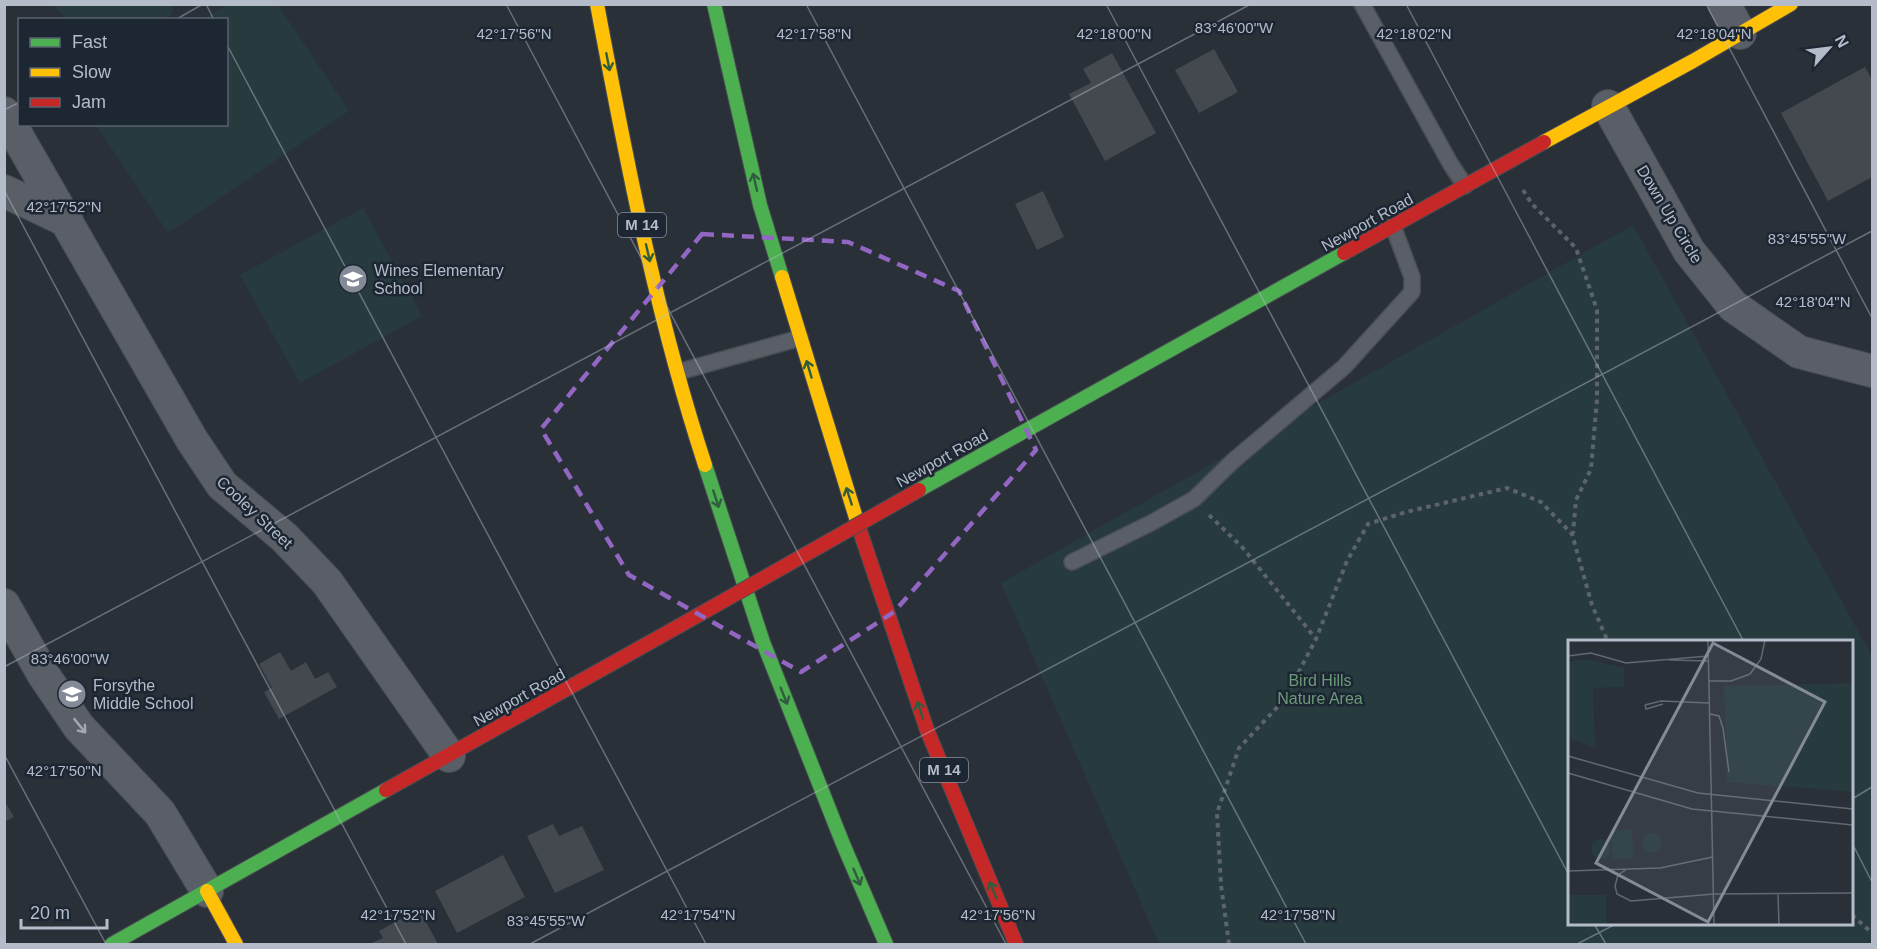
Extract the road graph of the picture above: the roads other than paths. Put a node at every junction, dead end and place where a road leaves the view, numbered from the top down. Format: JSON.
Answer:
{"nodes":[{"id":1,"x":597,"y":4,"type":"edge"},
{"id":2,"x":714,"y":4,"type":"edge"},
{"id":3,"x":1362,"y":4,"type":"edge"},
{"id":4,"x":1724,"y":4,"type":"edge"},
{"id":5,"x":1778,"y":8,"type":"edge"},
{"id":6,"x":1740,"y":33,"type":"junction"},
{"id":7,"x":1608,"y":106,"type":"junction"},
{"id":8,"x":4,"y":113,"type":"edge"},
{"id":9,"x":1465,"y":186,"type":"junction"},
{"id":10,"x":4,"y":191,"type":"edge"},
{"id":11,"x":67,"y":222,"type":"junction"},
{"id":12,"x":1393,"y":226,"type":"junction"},
{"id":13,"x":800,"y":338,"type":"junction"},
{"id":14,"x":1872,"y":370,"type":"edge"},
{"id":15,"x":678,"y":372,"type":"junction"},
{"id":16,"x":1072,"y":562,"type":"dead end"},
{"id":17,"x":4,"y":605,"type":"edge"},
{"id":18,"x":449,"y":756,"type":"junction"},
{"id":19,"x":207,"y":891,"type":"junction"},
{"id":20,"x":112,"y":945,"type":"edge"},
{"id":21,"x":236,"y":945,"type":"edge"},
{"id":22,"x":885,"y":945,"type":"edge"},
{"id":23,"x":1016,"y":945,"type":"edge"}],
"edges":[{"from":1,"to":15,"type":"main road","number":"M 14","one_way":true},
{"from":13,"to":2,"type":"main road","number":"M 14","one_way":true},
{"from":3,"to":9,"type":"lane"},
{"from":4,"to":6,"type":"street"},
{"from":5,"to":6,"type":"main road","name":"Newport Road"},
{"from":6,"to":7,"type":"main road","name":"Newport Road"},
{"from":7,"to":9,"type":"main road","name":"Newport Road"},
{"from":7,"to":14,"type":"street","name":"Down Up Circle"},
{"from":8,"to":11,"type":"street","name":"Cooley Street"},
{"from":9,"to":12,"type":"main road","name":"Newport Road"},
{"from":10,"to":11,"type":"street"},
{"from":11,"to":18,"type":"street","name":"Cooley Street"},
{"from":12,"to":16,"type":"lane"},
{"from":12,"to":18,"type":"main road","name":"Newport Road","bridge":true},
{"from":13,"to":15,"type":"lane"},
{"from":23,"to":13,"type":"main road","number":"M 14","one_way":true},
{"from":15,"to":22,"type":"main road","number":"M 14","one_way":true},
{"from":17,"to":19,"type":"street","one_way":true},
{"from":18,"to":19,"type":"main road","name":"Newport Road"},
{"from":19,"to":20,"type":"main road","name":"Newport Road"},
{"from":19,"to":21,"type":"main road"}]}
